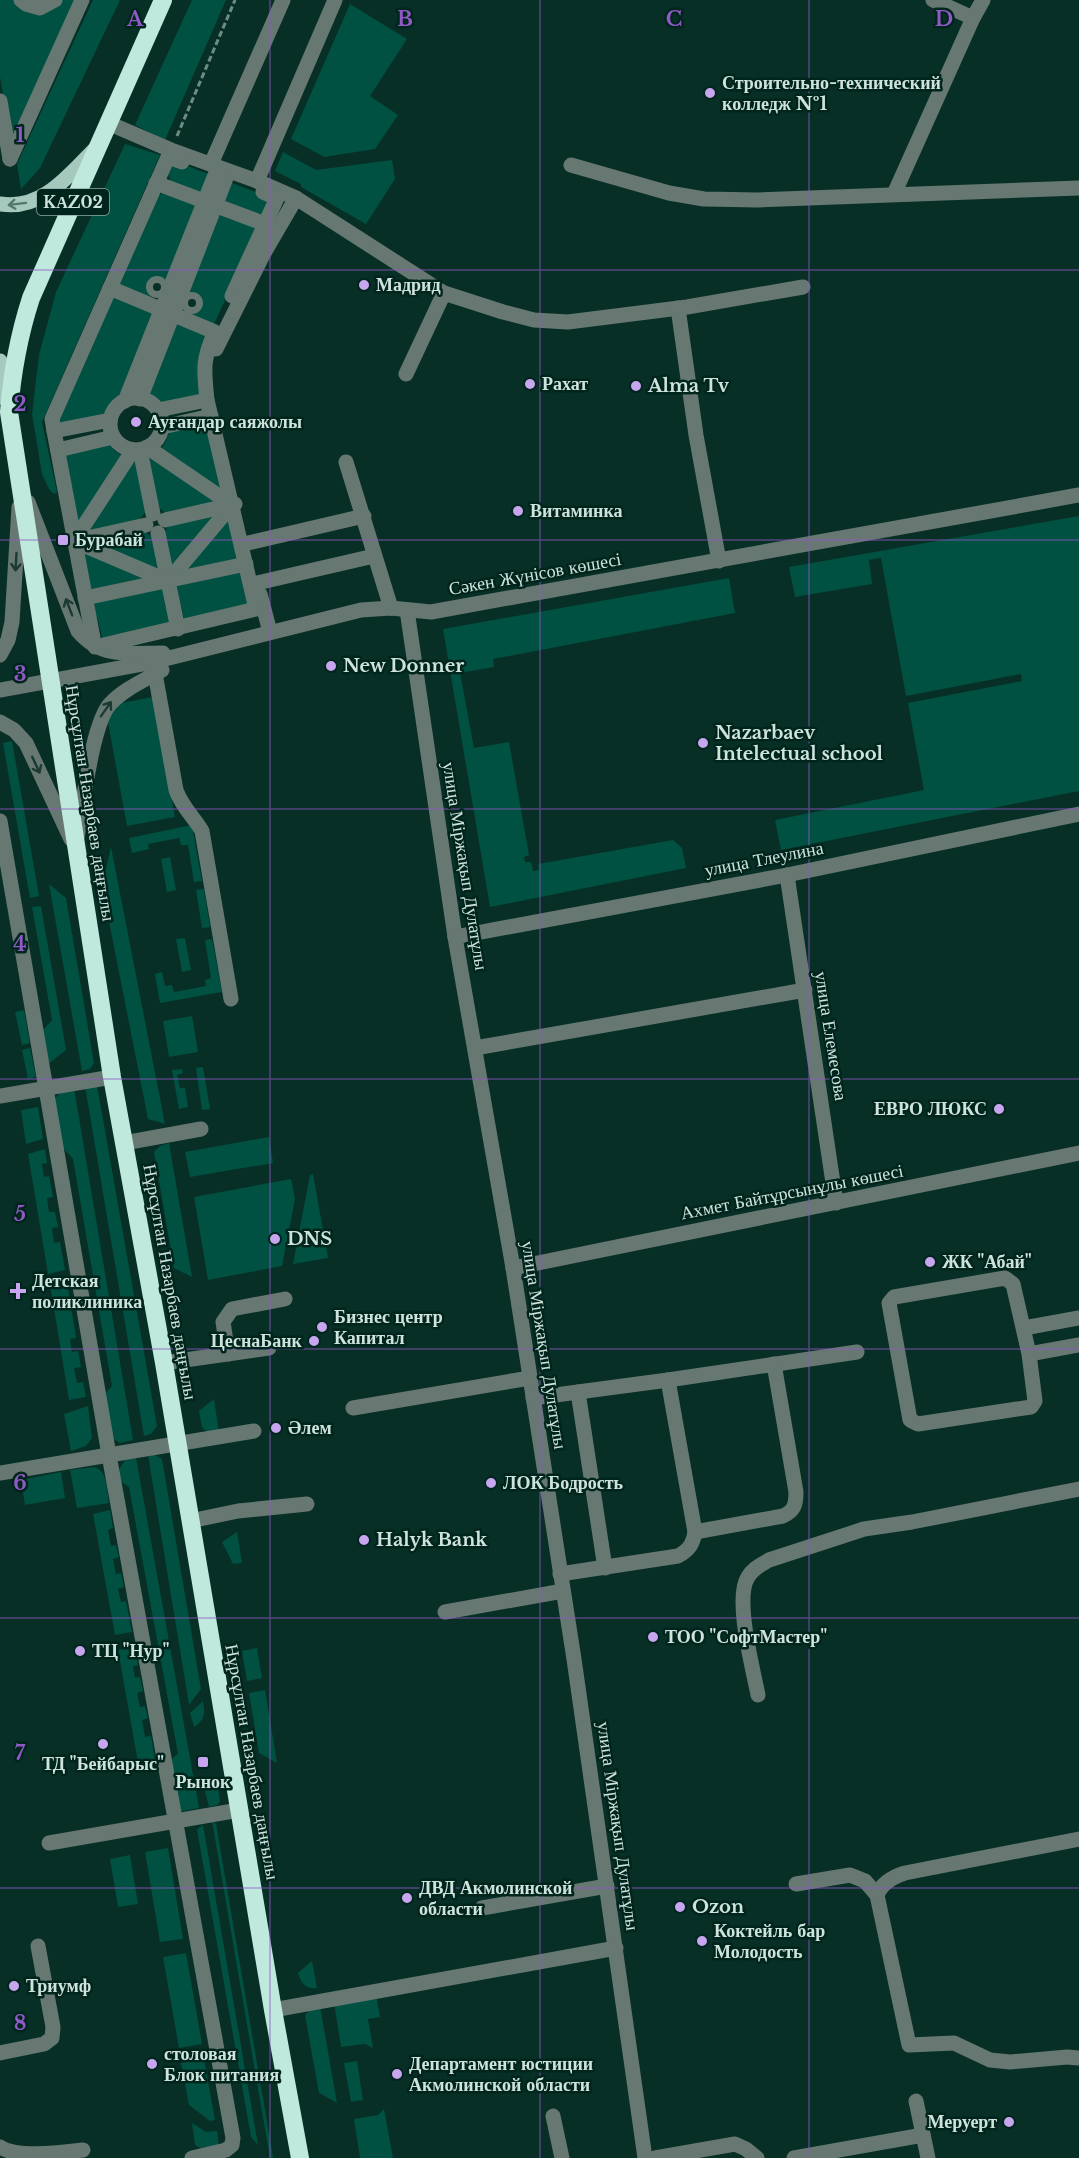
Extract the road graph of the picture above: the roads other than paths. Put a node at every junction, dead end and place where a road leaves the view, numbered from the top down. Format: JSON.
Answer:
{"nodes":[{"id":1,"x":21,"y":0,"type":"edge"},
{"id":2,"x":55,"y":0,"type":"edge"},
{"id":3,"x":82,"y":0,"type":"edge"},
{"id":4,"x":163,"y":0,"type":"edge"},
{"id":5,"x":283,"y":0,"type":"edge"},
{"id":6,"x":334,"y":0,"type":"edge"},
{"id":7,"x":933,"y":0,"type":"edge"},
{"id":8,"x":983,"y":0,"type":"edge"},
{"id":9,"x":973,"y":18,"type":"junction"},
{"id":10,"x":0,"y":101,"type":"edge"},
{"id":11,"x":108,"y":123,"type":"junction"},
{"id":12,"x":97,"y":147,"type":"junction"},
{"id":13,"x":571,"y":165,"type":"dead end"},
{"id":14,"x":217,"y":172,"type":"junction"},
{"id":15,"x":258,"y":181,"type":"junction"},
{"id":16,"x":156,"y":183,"type":"junction"},
{"id":17,"x":1079,"y":188,"type":"edge"},
{"id":18,"x":894,"y":194,"type":"junction"},
{"id":19,"x":296,"y":198,"type":"junction"},
{"id":20,"x":0,"y":204,"type":"edge"},
{"id":21,"x":210,"y":204,"type":"junction"},
{"id":22,"x":265,"y":224,"type":"junction"},
{"id":23,"x":803,"y":287,"type":"dead end"},
{"id":24,"x":110,"y":288,"type":"junction"},
{"id":25,"x":444,"y":293,"type":"junction"},
{"id":26,"x":171,"y":302,"type":"junction"},
{"id":27,"x":678,"y":308,"type":"junction"},
{"id":28,"x":215,"y":332,"type":"junction"},
{"id":29,"x":0,"y":361,"type":"edge"},
{"id":30,"x":406,"y":374,"type":"dead end"},
{"id":31,"x":136,"y":391,"type":"junction"},
{"id":32,"x":207,"y":400,"type":"junction"},
{"id":33,"x":181,"y":405,"type":"junction"},
{"id":34,"x":158,"y":410,"type":"junction"},
{"id":35,"x":9,"y":412,"type":"junction"},
{"id":36,"x":211,"y":416,"type":"junction"},
{"id":37,"x":110,"y":420,"type":"junction"},
{"id":38,"x":185,"y":422,"type":"junction"},
{"id":39,"x":79,"y":427,"type":"junction"},
{"id":40,"x":162,"y":427,"type":"junction"},
{"id":41,"x":54,"y":431,"type":"junction"},
{"id":42,"x":113,"y":437,"type":"junction"},
{"id":43,"x":83,"y":444,"type":"junction"},
{"id":44,"x":140,"y":449,"type":"junction"},
{"id":45,"x":58,"y":450,"type":"junction"},
{"id":46,"x":346,"y":462,"type":"dead end"},
{"id":47,"x":20,"y":483,"type":"junction"},
{"id":48,"x":1079,"y":495,"type":"edge"},
{"id":49,"x":235,"y":504,"type":"junction"},
{"id":50,"x":364,"y":516,"type":"junction"},
{"id":51,"x":155,"y":523,"type":"junction"},
{"id":52,"x":74,"y":541,"type":"junction"},
{"id":53,"x":248,"y":543,"type":"junction"},
{"id":54,"x":374,"y":556,"type":"junction"},
{"id":55,"x":719,"y":561,"type":"junction"},
{"id":56,"x":246,"y":564,"type":"junction"},
{"id":57,"x":168,"y":581,"type":"junction"},
{"id":58,"x":258,"y":583,"type":"junction"},
{"id":59,"x":85,"y":598,"type":"junction"},
{"id":60,"x":391,"y":608,"type":"junction"},
{"id":61,"x":407,"y":610,"type":"junction"},
{"id":62,"x":178,"y":629,"type":"junction"},
{"id":63,"x":270,"y":632,"type":"junction"},
{"id":64,"x":94,"y":642,"type":"junction"},
{"id":65,"x":187,"y":654,"type":"junction"},
{"id":66,"x":0,"y":655,"type":"edge"},
{"id":67,"x":154,"y":668,"type":"junction"},
{"id":68,"x":50,"y":682,"type":"junction"},
{"id":69,"x":0,"y":690,"type":"edge"},
{"id":70,"x":0,"y":722,"type":"edge"},
{"id":71,"x":1079,"y":814,"type":"edge"},
{"id":72,"x":0,"y":821,"type":"edge"},
{"id":73,"x":75,"y":847,"type":"junction"},
{"id":74,"x":787,"y":875,"type":"junction"},
{"id":75,"x":455,"y":937,"type":"junction"},
{"id":76,"x":805,"y":990,"type":"junction"},
{"id":77,"x":231,"y":999,"type":"dead end"},
{"id":78,"x":475,"y":1048,"type":"junction"},
{"id":79,"x":112,"y":1077,"type":"junction"},
{"id":80,"x":46,"y":1088,"type":"junction"},
{"id":81,"x":0,"y":1096,"type":"edge"},
{"id":82,"x":201,"y":1128,"type":"dead end"},
{"id":83,"x":124,"y":1143,"type":"junction"},
{"id":84,"x":1079,"y":1153,"type":"edge"},
{"id":85,"x":836,"y":1203,"type":"junction"},
{"id":86,"x":513,"y":1268,"type":"junction"},
{"id":87,"x":285,"y":1299,"type":"dead end"},
{"id":88,"x":1079,"y":1318,"type":"edge"},
{"id":89,"x":1024,"y":1328,"type":"junction"},
{"id":90,"x":1079,"y":1345,"type":"edge"},
{"id":91,"x":268,"y":1348,"type":"dead end"},
{"id":92,"x":858,"y":1352,"type":"dead end"},
{"id":93,"x":228,"y":1354,"type":"junction"},
{"id":94,"x":1029,"y":1354,"type":"junction"},
{"id":95,"x":164,"y":1363,"type":"junction"},
{"id":96,"x":774,"y":1364,"type":"junction"},
{"id":97,"x":530,"y":1378,"type":"junction"},
{"id":98,"x":668,"y":1380,"type":"junction"},
{"id":99,"x":578,"y":1392,"type":"junction"},
{"id":100,"x":533,"y":1398,"type":"junction"},
{"id":101,"x":353,"y":1408,"type":"dead end"},
{"id":102,"x":255,"y":1431,"type":"dead end"},
{"id":103,"x":176,"y":1443,"type":"junction"},
{"id":104,"x":109,"y":1455,"type":"junction"},
{"id":105,"x":0,"y":1473,"type":"edge"},
{"id":106,"x":1079,"y":1489,"type":"edge"},
{"id":107,"x":307,"y":1504,"type":"dead end"},
{"id":108,"x":190,"y":1521,"type":"junction"},
{"id":109,"x":694,"y":1532,"type":"junction"},
{"id":110,"x":605,"y":1568,"type":"junction"},
{"id":111,"x":560,"y":1575,"type":"junction"},
{"id":112,"x":563,"y":1590,"type":"junction"},
{"id":113,"x":445,"y":1612,"type":"dead end"},
{"id":114,"x":758,"y":1695,"type":"dead end"},
{"id":115,"x":239,"y":1810,"type":"junction"},
{"id":116,"x":175,"y":1822,"type":"junction"},
{"id":117,"x":1079,"y":1839,"type":"edge"},
{"id":118,"x":49,"y":1843,"type":"dead end"},
{"id":119,"x":796,"y":1884,"type":"dead end"},
{"id":120,"x":607,"y":1886,"type":"junction"},
{"id":121,"x":876,"y":1895,"type":"junction"},
{"id":122,"x":482,"y":1908,"type":"dead end"},
{"id":123,"x":38,"y":1946,"type":"dead end"},
{"id":124,"x":616,"y":1948,"type":"junction"},
{"id":125,"x":273,"y":2010,"type":"junction"},
{"id":126,"x":0,"y":2053,"type":"edge"},
{"id":127,"x":1079,"y":2058,"type":"edge"},
{"id":128,"x":916,"y":2101,"type":"dead end"},
{"id":129,"x":553,"y":2116,"type":"dead end"},
{"id":130,"x":923,"y":2135,"type":"junction"},
{"id":131,"x":0,"y":2147,"type":"edge"},
{"id":132,"x":83,"y":2150,"type":"dead end"},
{"id":133,"x":192,"y":2158,"type":"edge"},
{"id":134,"x":300,"y":2158,"type":"edge"},
{"id":135,"x":562,"y":2158,"type":"edge"},
{"id":136,"x":645,"y":2158,"type":"edge"},
{"id":137,"x":655,"y":2158,"type":"edge"},
{"id":138,"x":757,"y":2158,"type":"edge"},
{"id":139,"x":794,"y":2158,"type":"edge"},
{"id":140,"x":928,"y":2158,"type":"edge"}],
"edges":[{"from":1,"to":2,"type":"street"},
{"from":3,"to":10,"type":"street"},
{"from":4,"to":11,"type":"highway","number":"KАZ02"},
{"from":5,"to":14,"type":"street"},
{"from":6,"to":15,"type":"street"},
{"from":7,"to":9,"type":"street"},
{"from":8,"to":9,"type":"street"},
{"from":9,"to":18,"type":"street"},
{"from":11,"to":12,"type":"highway","number":"KАZ02"},
{"from":11,"to":14,"type":"street"},
{"from":12,"to":20,"type":"main road","one_way":true},
{"from":12,"to":35,"type":"highway","number":"KАZ02"},
{"from":13,"to":18,"type":"street"},
{"from":14,"to":15,"type":"street"},
{"from":14,"to":16,"type":"street"},
{"from":14,"to":21,"type":"street"},
{"from":14,"to":22,"type":"street"},
{"from":15,"to":19,"type":"street"},
{"from":16,"to":21,"type":"street"},
{"from":16,"to":24,"type":"street"},
{"from":17,"to":18,"type":"street"},
{"from":19,"to":25,"type":"street"},
{"from":19,"to":49,"type":"street"},
{"from":21,"to":22,"type":"street"},
{"from":21,"to":26,"type":"street"},
{"from":22,"to":28,"type":"street"},
{"from":23,"to":27,"type":"street"},
{"from":24,"to":26,"type":"street"},
{"from":24,"to":41,"type":"street"},
{"from":25,"to":27,"type":"street"},
{"from":25,"to":30,"type":"street"},
{"from":26,"to":28,"type":"street"},
{"from":26,"to":31,"type":"street"},
{"from":27,"to":55,"type":"street"},
{"from":28,"to":32,"type":"street"},
{"from":29,"to":35,"type":"main road"},
{"from":31,"to":34,"type":"street"},
{"from":31,"to":37,"type":"street"},
{"from":32,"to":33,"type":"street"},
{"from":32,"to":36,"type":"street"},
{"from":33,"to":34,"type":"street"},
{"from":33,"to":38,"type":"street"},
{"from":34,"to":40,"type":"street"},
{"from":35,"to":47,"type":"highway","name":"Нұрсұлтан Назарбаев даңғылы","number":"KАZ02"},
{"from":36,"to":38,"type":"street"},
{"from":36,"to":49,"type":"street"},
{"from":37,"to":39,"type":"street"},
{"from":37,"to":42,"type":"street"},
{"from":38,"to":40,"type":"street"},
{"from":39,"to":41,"type":"street"},
{"from":39,"to":43,"type":"street"},
{"from":40,"to":44,"type":"street"},
{"from":41,"to":45,"type":"street"},
{"from":42,"to":43,"type":"street"},
{"from":42,"to":44,"type":"street"},
{"from":43,"to":45,"type":"street"},
{"from":44,"to":49,"type":"street"},
{"from":44,"to":51,"type":"street"},
{"from":44,"to":52,"type":"street"},
{"from":45,"to":52,"type":"street"},
{"from":46,"to":50,"type":"street"},
{"from":64,"to":47,"type":"street","one_way":true},
{"from":47,"to":66,"type":"street","one_way":true},
{"from":47,"to":68,"type":"highway","name":"Нұрсұлтан Назарбаев даңғылы","number":"KАZ02"},
{"from":48,"to":55,"type":"street","name":"Сәкен Жүнісов көшесі"},
{"from":49,"to":51,"type":"street"},
{"from":49,"to":53,"type":"street"},
{"from":49,"to":56,"type":"street"},
{"from":49,"to":57,"type":"street"},
{"from":50,"to":53,"type":"street"},
{"from":50,"to":54,"type":"street"},
{"from":51,"to":52,"type":"street"},
{"from":51,"to":57,"type":"street"},
{"from":52,"to":57,"type":"street"},
{"from":52,"to":59,"type":"street"},
{"from":53,"to":58,"type":"street"},
{"from":54,"to":58,"type":"street"},
{"from":54,"to":60,"type":"street"},
{"from":55,"to":61,"type":"street","name":"Сәкен Жүнісов көшесі"},
{"from":56,"to":57,"type":"street"},
{"from":56,"to":62,"type":"street"},
{"from":57,"to":59,"type":"street"},
{"from":57,"to":62,"type":"street"},
{"from":58,"to":63,"type":"street"},
{"from":59,"to":64,"type":"street"},
{"from":60,"to":61,"type":"street","name":"Сәкен Жүнісов көшесі"},
{"from":60,"to":63,"type":"street","name":"Сәкен Жүнісов көшесі"},
{"from":61,"to":75,"type":"street","name":"улица Міржақып Дулатұлы"},
{"from":62,"to":64,"type":"street"},
{"from":63,"to":65,"type":"street","name":"Сәкен Жүнісов көшесі"},
{"from":64,"to":65,"type":"street"},
{"from":65,"to":67,"type":"street"},
{"from":67,"to":68,"type":"street"},
{"from":73,"to":67,"type":"street","one_way":true},
{"from":67,"to":77,"type":"street"},
{"from":68,"to":69,"type":"street"},
{"from":68,"to":73,"type":"highway","name":"Нұрсұлтан Назарбаев даңғылы","number":"KАZ02"},
{"from":70,"to":73,"type":"street","one_way":true},
{"from":71,"to":74,"type":"street","name":"улица Тлеулина"},
{"from":72,"to":80,"type":"street"},
{"from":73,"to":79,"type":"highway","name":"Нұрсұлтан Назарбаев даңғылы","number":"KАZ02"},
{"from":74,"to":75,"type":"street","name":"улица Тлеулина"},
{"from":74,"to":76,"type":"street","name":"улица Елемесова"},
{"from":75,"to":78,"type":"street","name":"улица Міржақып Дулатұлы"},
{"from":76,"to":78,"type":"street"},
{"from":76,"to":85,"type":"street","name":"улица Елемесова"},
{"from":78,"to":86,"type":"street","name":"улица Міржақып Дулатұлы"},
{"from":79,"to":80,"type":"street"},
{"from":79,"to":83,"type":"highway","name":"Нұрсұлтан Назарбаев даңғылы","number":"KАZ02"},
{"from":80,"to":81,"type":"street"},
{"from":80,"to":104,"type":"street"},
{"from":82,"to":83,"type":"street"},
{"from":83,"to":95,"type":"highway","name":"Нұрсұлтан Назарбаев даңғылы","number":"KАZ02"},
{"from":84,"to":85,"type":"street","name":"Ахмет Байтұрсынұлы көшесі"},
{"from":85,"to":86,"type":"street","name":"Ахмет Байтұрсынұлы көшесі"},
{"from":86,"to":97,"type":"street","name":"улица Міржақып Дулатұлы"},
{"from":87,"to":93,"type":"street"},
{"from":88,"to":89,"type":"street"},
{"from":89,"to":94,"type":"street"},
{"from":89,"to":94,"type":"street"},
{"from":90,"to":94,"type":"street"},
{"from":91,"to":93,"type":"street"},
{"from":92,"to":96,"type":"street"},
{"from":93,"to":95,"type":"street"},
{"from":95,"to":103,"type":"highway","name":"Нұрсұлтан Назарбаев даңғылы","number":"KАZ02"},
{"from":96,"to":98,"type":"street"},
{"from":96,"to":109,"type":"street"},
{"from":97,"to":100,"type":"street","name":"улица Міржақып Дулатұлы"},
{"from":97,"to":101,"type":"street"},
{"from":98,"to":99,"type":"street"},
{"from":98,"to":109,"type":"street"},
{"from":99,"to":100,"type":"street"},
{"from":99,"to":110,"type":"street"},
{"from":100,"to":111,"type":"street","name":"улица Міржақып Дулатұлы"},
{"from":102,"to":103,"type":"street"},
{"from":103,"to":104,"type":"street"},
{"from":103,"to":108,"type":"highway","name":"Нұрсұлтан Назарбаев даңғылы","number":"KАZ02"},
{"from":104,"to":105,"type":"street"},
{"from":104,"to":116,"type":"street"},
{"from":106,"to":114,"type":"street"},
{"from":107,"to":108,"type":"street"},
{"from":108,"to":115,"type":"highway","name":"Нұрсұлтан Назарбаев даңғылы","number":"KАZ02"},
{"from":109,"to":110,"type":"street"},
{"from":110,"to":111,"type":"street"},
{"from":111,"to":112,"type":"street","name":"улица Міржақып Дулатұлы"},
{"from":112,"to":113,"type":"street"},
{"from":112,"to":120,"type":"street","name":"улица Міржақып Дулатұлы"},
{"from":115,"to":116,"type":"street"},
{"from":115,"to":125,"type":"highway","name":"Нұрсұлтан Назарбаев даңғылы","number":"KАZ02"},
{"from":116,"to":118,"type":"street"},
{"from":116,"to":133,"type":"street"},
{"from":117,"to":121,"type":"street"},
{"from":119,"to":121,"type":"street"},
{"from":120,"to":122,"type":"street"},
{"from":120,"to":124,"type":"street","name":"улица Міржақып Дулатұлы"},
{"from":121,"to":127,"type":"street"},
{"from":123,"to":126,"type":"street"},
{"from":124,"to":125,"type":"street"},
{"from":124,"to":136,"type":"street","name":"улица Міржақып Дулатұлы"},
{"from":125,"to":134,"type":"highway","name":"Нұрсұлтан Назарбаев даңғылы","number":"KАZ02"},
{"from":128,"to":130,"type":"street"},
{"from":129,"to":135,"type":"street"},
{"from":130,"to":139,"type":"street"},
{"from":130,"to":140,"type":"street"},
{"from":131,"to":132,"type":"street"},
{"from":137,"to":138,"type":"street"}]}
